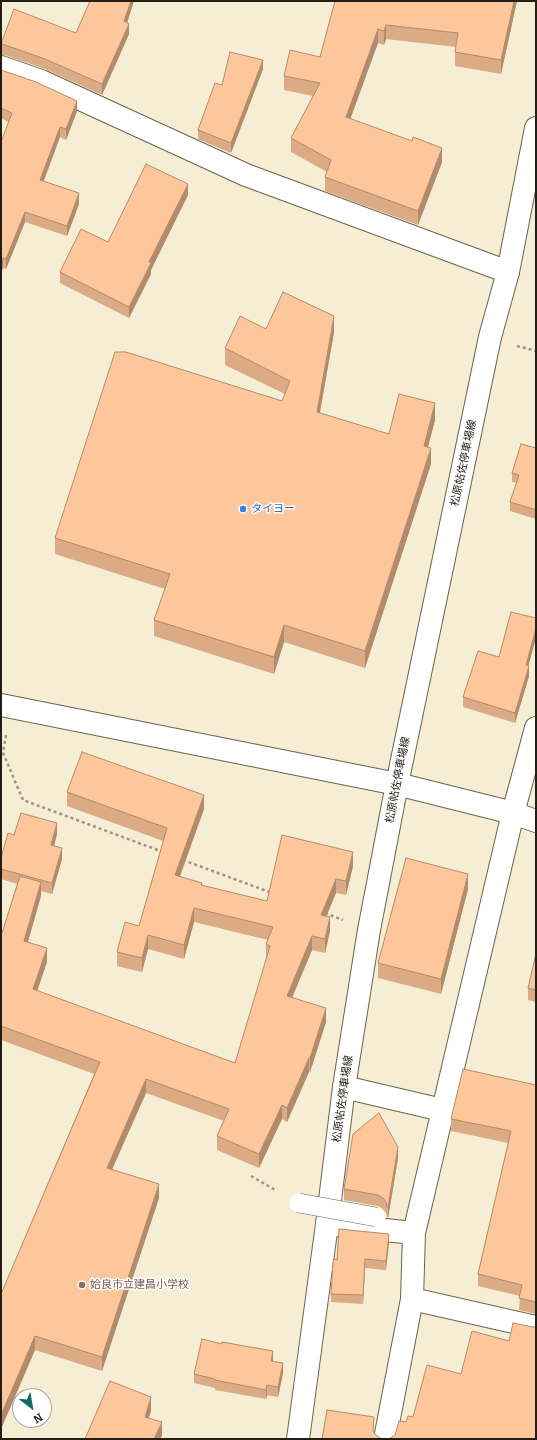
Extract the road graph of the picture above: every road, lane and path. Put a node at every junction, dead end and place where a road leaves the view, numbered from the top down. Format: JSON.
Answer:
{"nodes":[{"id":1,"x":1,"y":67,"type":"edge"},
{"id":2,"x":536,"y":128,"type":"edge"},
{"id":3,"x":508,"y":272,"type":"junction"},
{"id":4,"x":6,"y":706,"type":"edge"},
{"id":5,"x":536,"y":728,"type":"edge"},
{"id":6,"x":397,"y":784,"type":"junction"},
{"id":7,"x":513,"y":813,"type":"junction"},
{"id":8,"x":536,"y":821,"type":"edge"},
{"id":9,"x":170,"y":855,"type":"edge"},
{"id":10,"x":178,"y":858,"type":"edge"},
{"id":11,"x":274,"y":894,"type":"edge"},
{"id":12,"x":318,"y":911,"type":"edge"},
{"id":13,"x":370,"y":930,"type":"junction"},
{"id":14,"x":344,"y":1087,"type":"junction"},
{"id":15,"x":442,"y":1110,"type":"junction"},
{"id":16,"x":299,"y":1203,"type":"dead end"},
{"id":17,"x":376,"y":1217,"type":"dead end"},
{"id":18,"x":328,"y":1224,"type":"junction"},
{"id":19,"x":414,"y":1233,"type":"junction"},
{"id":20,"x":412,"y":1299,"type":"junction"},
{"id":21,"x":536,"y":1327,"type":"edge"},
{"id":22,"x":298,"y":1439,"type":"edge"},
{"id":23,"x":385,"y":1439,"type":"edge"}],
"edges":[{"from":1,"to":3,"type":"street"},
{"from":2,"to":3,"type":"street","name":"松原帖佐停車場線"},
{"from":3,"to":6,"type":"street","name":"松原帖佐停車場線"},
{"from":4,"to":6,"type":"street"},
{"from":4,"to":9,"type":"path"},
{"from":5,"to":7,"type":"street"},
{"from":6,"to":7,"type":"street"},
{"from":6,"to":13,"type":"street","name":"松原帖佐停車場線"},
{"from":7,"to":8,"type":"street"},
{"from":7,"to":15,"type":"street"},
{"from":10,"to":11,"type":"path"},
{"from":12,"to":13,"type":"path"},
{"from":13,"to":14,"type":"street","name":"松原帖佐停車場線"},
{"from":14,"to":15,"type":"street"},
{"from":14,"to":18,"type":"street","name":"松原帖佐停車場線"},
{"from":15,"to":19,"type":"street"},
{"from":16,"to":17,"type":"street","bridge":true},
{"from":18,"to":19,"type":"street"},
{"from":18,"to":22,"type":"street","name":"松原帖佐停車場線"},
{"from":19,"to":20,"type":"street"},
{"from":20,"to":21,"type":"street"},
{"from":20,"to":23,"type":"street"}]}
